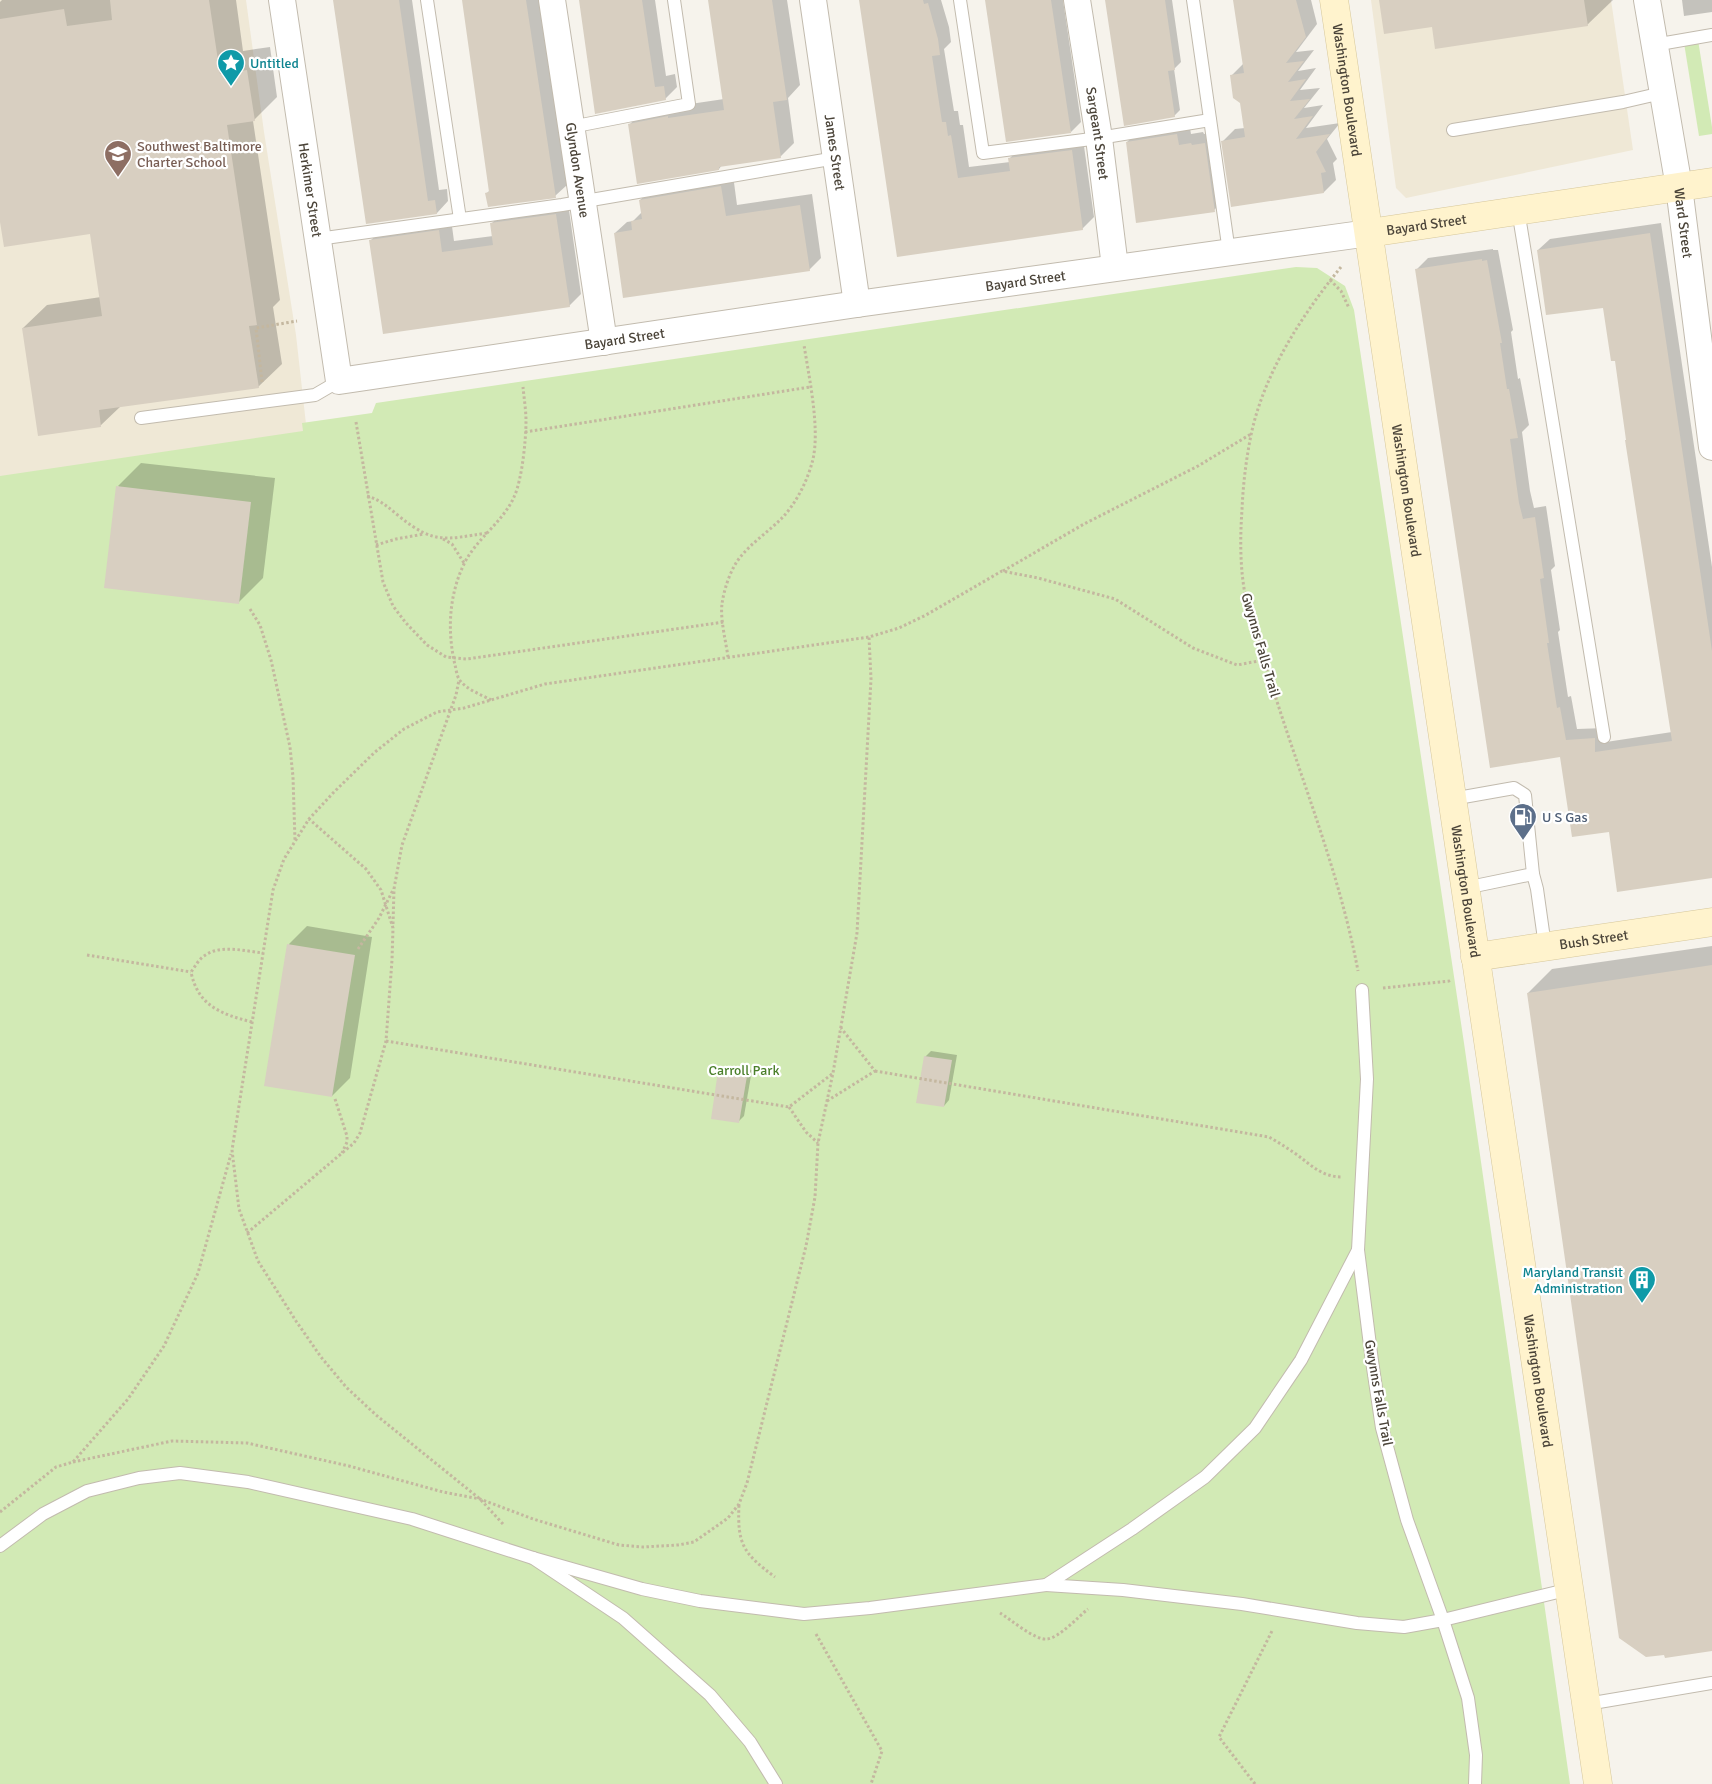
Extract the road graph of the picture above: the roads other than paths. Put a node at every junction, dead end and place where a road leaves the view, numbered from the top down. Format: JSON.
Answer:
{"nodes":[{"id":1,"x":282,"y":0,"type":"edge"},
{"id":2,"x":427,"y":0,"type":"edge"},
{"id":3,"x":552,"y":0,"type":"edge"},
{"id":4,"x":674,"y":0,"type":"edge"},
{"id":5,"x":813,"y":0,"type":"edge"},
{"id":6,"x":960,"y":0,"type":"edge"},
{"id":7,"x":1077,"y":0,"type":"edge"},
{"id":8,"x":1194,"y":0,"type":"edge"},
{"id":9,"x":1334,"y":0,"type":"edge"},
{"id":10,"x":1647,"y":0,"type":"edge"},
{"id":11,"x":1712,"y":35,"type":"edge"},
{"id":12,"x":1654,"y":45,"type":"junction"},
{"id":13,"x":1662,"y":93,"type":"junction"},
{"id":14,"x":1210,"y":120,"type":"junction"},
{"id":15,"x":571,"y":127,"type":"junction"},
{"id":16,"x":1453,"y":130,"type":"dead end"},
{"id":17,"x":1099,"y":138,"type":"junction"},
{"id":18,"x":836,"y":158,"type":"junction"},
{"id":19,"x":1712,"y":182,"type":"edge"},
{"id":20,"x":1679,"y":187,"type":"junction"},
{"id":21,"x":582,"y":201,"type":"junction"},
{"id":22,"x":1518,"y":210,"type":"junction"},
{"id":23,"x":460,"y":219,"type":"junction"},
{"id":24,"x":1369,"y":233,"type":"junction"},
{"id":25,"x":318,"y":239,"type":"junction"},
{"id":26,"x":1229,"y":252,"type":"junction"},
{"id":27,"x":1115,"y":267,"type":"junction"},
{"id":28,"x":857,"y":304,"type":"junction"},
{"id":29,"x":1704,"y":327,"type":"edge"},
{"id":30,"x":604,"y":342,"type":"junction"},
{"id":31,"x":338,"y":381,"type":"junction"},
{"id":32,"x":141,"y":418,"type":"dead end"},
{"id":33,"x":1712,"y":447,"type":"edge"},
{"id":34,"x":1604,"y":737,"type":"dead end"},
{"id":35,"x":1452,"y":799,"type":"junction"},
{"id":36,"x":1533,"y":874,"type":"junction"},
{"id":37,"x":1464,"y":888,"type":"junction"},
{"id":38,"x":1712,"y":922,"type":"edge"},
{"id":39,"x":1545,"y":946,"type":"junction"},
{"id":40,"x":1475,"y":957,"type":"junction"},
{"id":41,"x":1362,"y":990,"type":"road end"},
{"id":42,"x":1358,"y":1250,"type":"junction"},
{"id":43,"x":0,"y":1546,"type":"edge"},
{"id":44,"x":534,"y":1558,"type":"junction"},
{"id":45,"x":1046,"y":1585,"type":"junction"},
{"id":46,"x":1570,"y":1589,"type":"junction"},
{"id":47,"x":1443,"y":1620,"type":"junction"},
{"id":48,"x":1712,"y":1683,"type":"edge"},
{"id":49,"x":1587,"y":1704,"type":"junction"},
{"id":50,"x":776,"y":1784,"type":"edge"},
{"id":51,"x":1475,"y":1784,"type":"edge"},
{"id":52,"x":1598,"y":1784,"type":"edge"}],
"edges":[{"from":1,"to":25,"type":"street","name":"Herkimer Street"},
{"from":2,"to":23,"type":"lane"},
{"from":3,"to":15,"type":"street","name":"Glyndon Avenue"},
{"from":4,"to":15,"type":"lane"},
{"from":5,"to":18,"type":"street","name":"James Street"},
{"from":6,"to":17,"type":"lane"},
{"from":7,"to":17,"type":"street","name":"Sargeant Street"},
{"from":8,"to":14,"type":"lane"},
{"from":9,"to":24,"type":"main road","name":"Washington Boulevard"},
{"from":10,"to":12,"type":"street","name":"Ward Street"},
{"from":11,"to":12,"type":"lane"},
{"from":12,"to":13,"type":"street","name":"Ward Street"},
{"from":13,"to":16,"type":"lane"},
{"from":13,"to":20,"type":"street","name":"Ward Street"},
{"from":14,"to":17,"type":"lane"},
{"from":14,"to":26,"type":"lane"},
{"from":15,"to":21,"type":"street","name":"Glyndon Avenue"},
{"from":17,"to":27,"type":"street","name":"Sargeant Street"},
{"from":18,"to":21,"type":"lane"},
{"from":18,"to":28,"type":"street","name":"James Street"},
{"from":19,"to":20,"type":"main road","name":"Bayard Street"},
{"from":20,"to":22,"type":"main road","name":"Bayard Street"},
{"from":20,"to":29,"type":"street","name":"Ward Street"},
{"from":21,"to":23,"type":"lane"},
{"from":21,"to":30,"type":"street","name":"Glyndon Avenue"},
{"from":22,"to":24,"type":"main road","name":"Bayard Street"},
{"from":22,"to":34,"type":"lane"},
{"from":23,"to":25,"type":"lane"},
{"from":24,"to":26,"type":"street","name":"Bayard Street"},
{"from":24,"to":35,"type":"main road","name":"Washington Boulevard"},
{"from":25,"to":31,"type":"street","name":"Herkimer Street"},
{"from":26,"to":27,"type":"street","name":"Bayard Street"},
{"from":27,"to":28,"type":"street","name":"Bayard Street"},
{"from":28,"to":30,"type":"street","name":"Bayard Street"},
{"from":29,"to":33,"type":"street","name":"Ward Street"},
{"from":30,"to":31,"type":"street","name":"Bayard Street"},
{"from":31,"to":32,"type":"lane"},
{"from":35,"to":36,"type":"lane"},
{"from":35,"to":37,"type":"main road","name":"Washington Boulevard"},
{"from":36,"to":37,"type":"lane"},
{"from":36,"to":39,"type":"lane"},
{"from":37,"to":40,"type":"main road","name":"Washington Boulevard"},
{"from":38,"to":39,"type":"main road","name":"Bush Street"},
{"from":39,"to":40,"type":"main road","name":"Bush Street"},
{"from":40,"to":46,"type":"main road","name":"Washington Boulevard"},
{"from":41,"to":42,"type":"lane","name":"Gwynns Falls Trail"},
{"from":42,"to":45,"type":"lane"},
{"from":42,"to":47,"type":"lane","name":"Gwynns Falls Trail"},
{"from":43,"to":44,"type":"lane"},
{"from":44,"to":45,"type":"lane"},
{"from":44,"to":50,"type":"lane"},
{"from":45,"to":47,"type":"lane"},
{"from":46,"to":47,"type":"lane"},
{"from":46,"to":49,"type":"main road","name":"Washington Boulevard"},
{"from":47,"to":51,"type":"lane","name":"Gwynns Falls Trail"},
{"from":48,"to":49,"type":"lane"},
{"from":49,"to":52,"type":"main road","name":"Washington Boulevard"}]}
